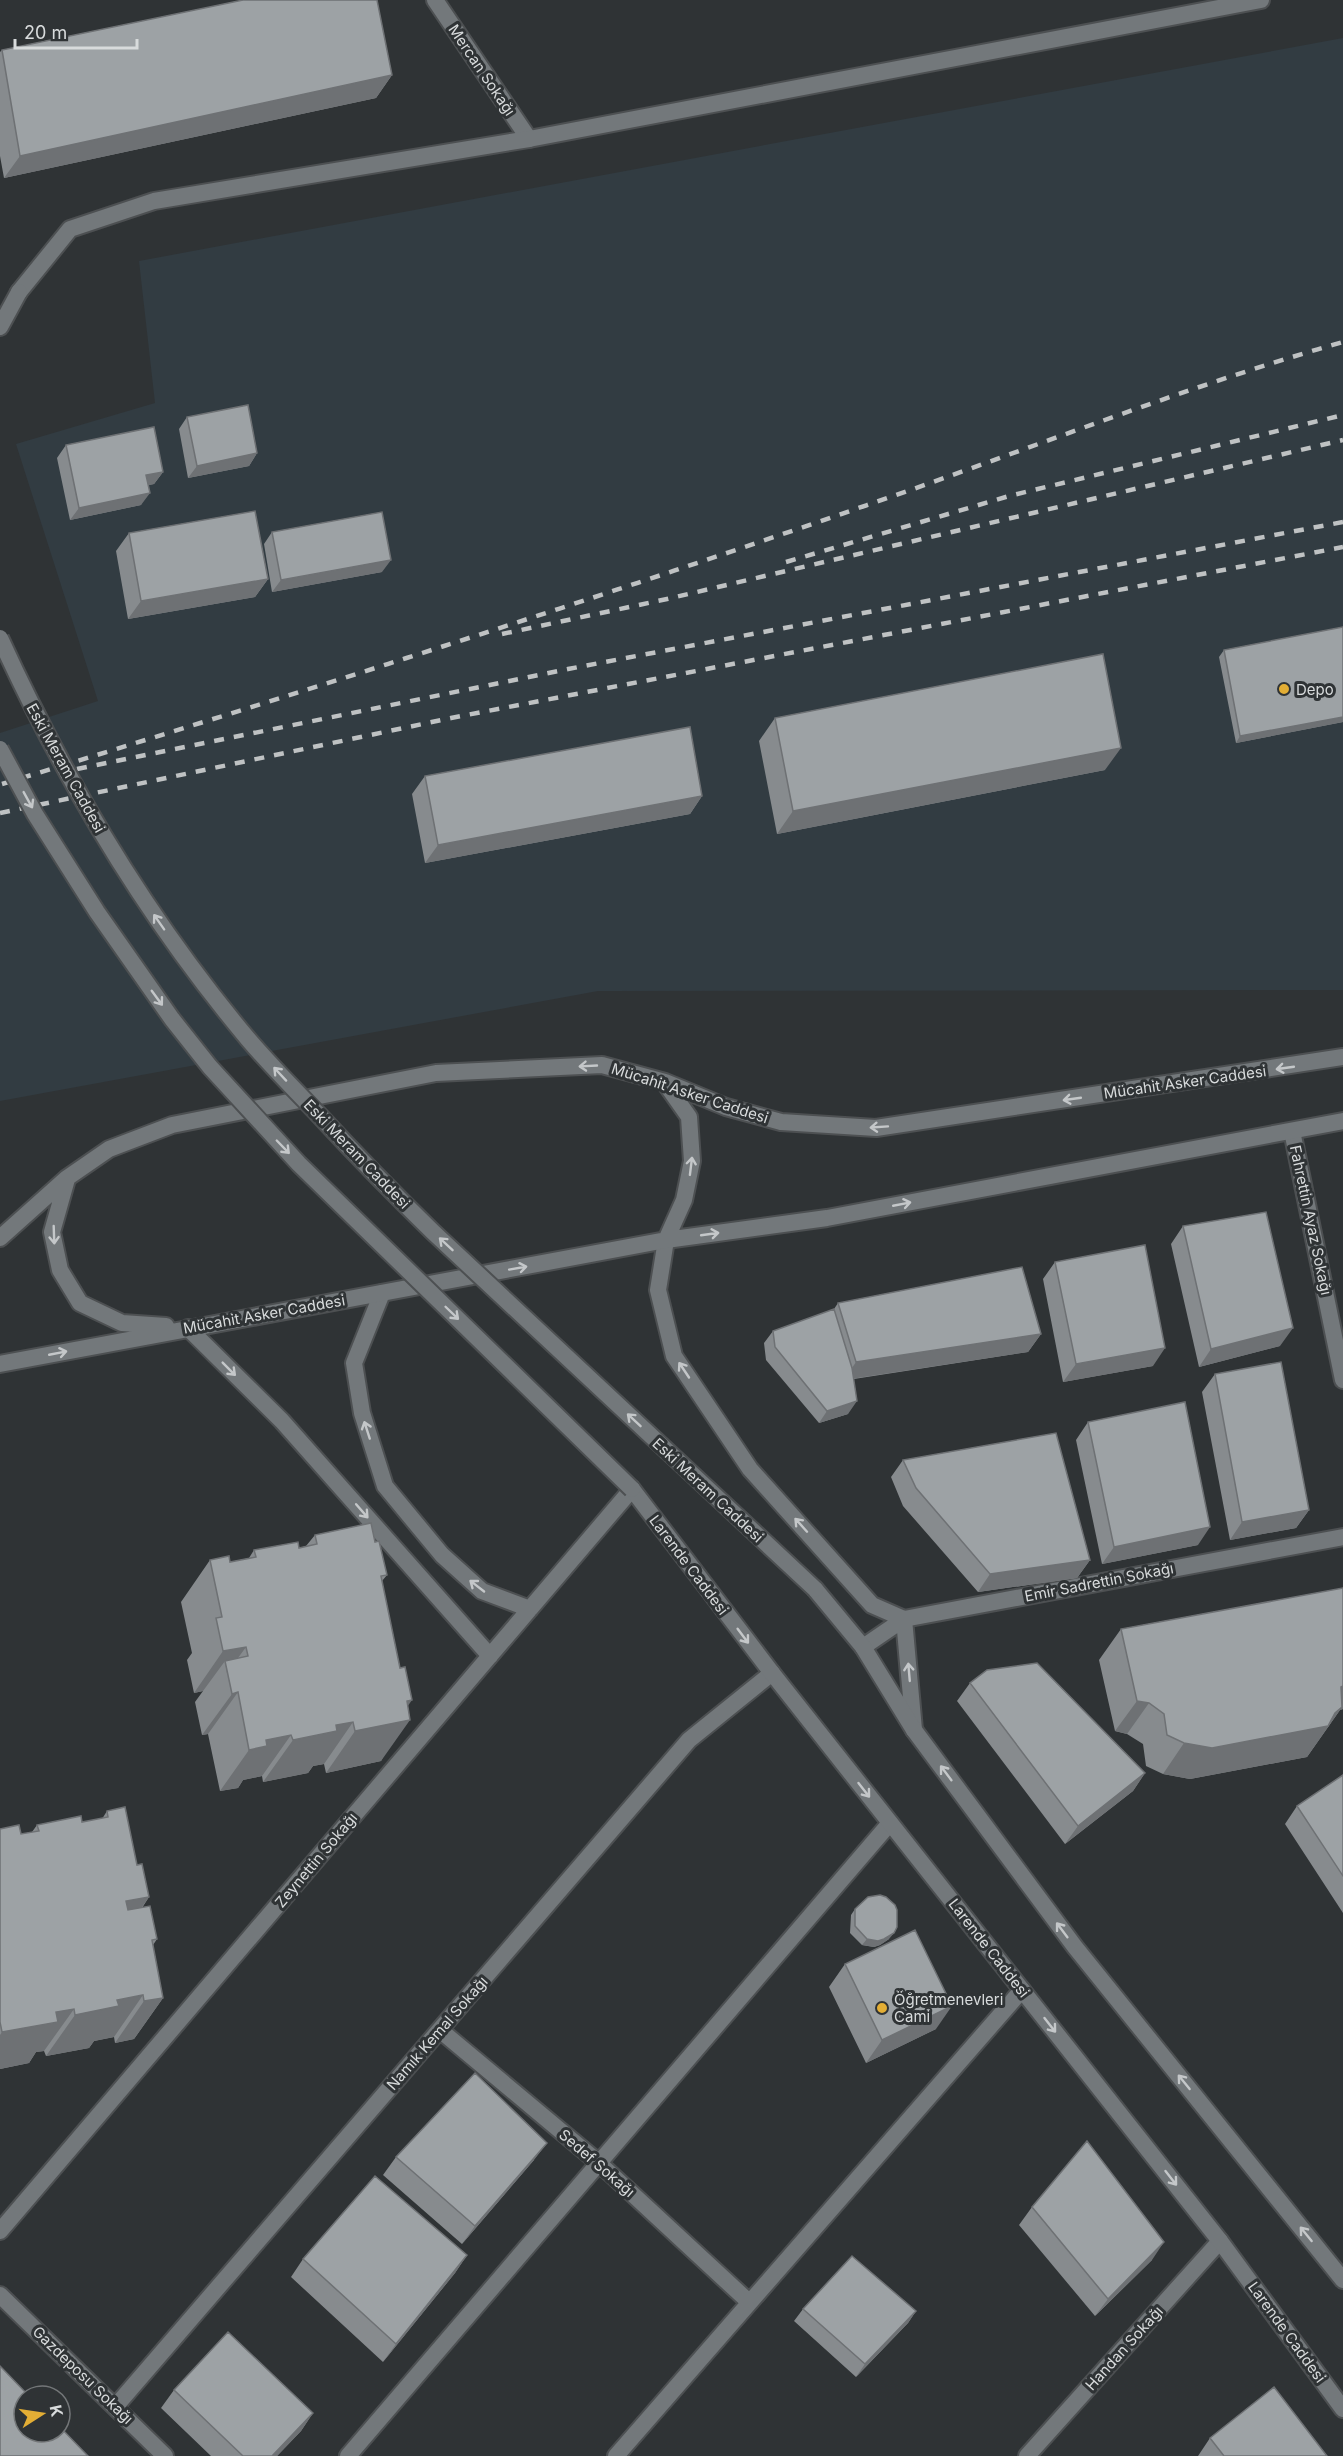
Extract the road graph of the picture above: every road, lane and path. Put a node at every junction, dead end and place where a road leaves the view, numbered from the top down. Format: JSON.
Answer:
{"nodes":[{"id":1,"x":435,"y":0,"type":"edge"},
{"id":2,"x":1261,"y":0,"type":"edge"},
{"id":3,"x":529,"y":139,"type":"junction"},
{"id":4,"x":0,"y":327,"type":"edge"},
{"id":5,"x":0,"y":638,"type":"edge"},
{"id":6,"x":0,"y":748,"type":"edge"},
{"id":7,"x":1343,"y":1058,"type":"edge"},
{"id":8,"x":665,"y":1082,"type":"junction"},
{"id":9,"x":1343,"y":1121,"type":"edge"},
{"id":10,"x":1292,"y":1131,"type":"junction"},
{"id":11,"x":67,"y":1178,"type":"junction"},
{"id":12,"x":0,"y":1238,"type":"edge"},
{"id":13,"x":666,"y":1240,"type":"junction"},
{"id":14,"x":381,"y":1293,"type":"junction"},
{"id":15,"x":188,"y":1328,"type":"junction"},
{"id":16,"x":0,"y":1364,"type":"edge"},
{"id":17,"x":1343,"y":1380,"type":"edge"},
{"id":18,"x":632,"y":1489,"type":"junction"},
{"id":19,"x":1343,"y":1537,"type":"edge"},
{"id":20,"x":530,"y":1610,"type":"junction"},
{"id":21,"x":904,"y":1619,"type":"junction"},
{"id":22,"x":863,"y":1647,"type":"junction"},
{"id":23,"x":490,"y":1656,"type":"junction"},
{"id":24,"x":771,"y":1673,"type":"junction"},
{"id":25,"x":914,"y":1730,"type":"junction"},
{"id":26,"x":890,"y":1823,"type":"junction"},
{"id":27,"x":1022,"y":1990,"type":"junction"},
{"id":28,"x":440,"y":2030,"type":"junction"},
{"id":29,"x":599,"y":2163,"type":"junction"},
{"id":30,"x":0,"y":2231,"type":"edge"},
{"id":31,"x":1220,"y":2241,"type":"junction"},
{"id":32,"x":1343,"y":2280,"type":"edge"},
{"id":33,"x":0,"y":2295,"type":"edge"},
{"id":34,"x":749,"y":2302,"type":"junction"},
{"id":35,"x":115,"y":2407,"type":"junction"},
{"id":36,"x":1343,"y":2409,"type":"edge"},
{"id":37,"x":165,"y":2456,"type":"edge"},
{"id":38,"x":348,"y":2456,"type":"edge"},
{"id":39,"x":616,"y":2456,"type":"edge"},
{"id":40,"x":1028,"y":2456,"type":"edge"}],
"edges":[{"from":1,"to":3,"type":"street","name":"Mercan Sokağı"},
{"from":2,"to":3,"type":"street"},
{"from":3,"to":4,"type":"street"},
{"from":22,"to":5,"type":"street","name":"Eski Meram Caddesi","one_way":true,"bridge":true},
{"from":6,"to":18,"type":"street","one_way":true,"bridge":true},
{"from":7,"to":8,"type":"street","name":"Mücahit Asker Caddesi","one_way":true},
{"from":8,"to":11,"type":"street","name":"Mücahit Asker Caddesi","one_way":true},
{"from":13,"to":8,"type":"street","one_way":true},
{"from":9,"to":10,"type":"street","name":"Mücahit Asker Caddesi"},
{"from":13,"to":10,"type":"street","name":"Mücahit Asker Caddesi","one_way":true},
{"from":10,"to":17,"type":"street","name":"Fahrettin Ayaz Sokağı"},
{"from":11,"to":12,"type":"street","name":"Mücahit Asker Caddesi"},
{"from":11,"to":15,"type":"street","one_way":true},
{"from":14,"to":13,"type":"street","name":"Mücahit Asker Caddesi","one_way":true},
{"from":21,"to":13,"type":"street","one_way":true},
{"from":14,"to":15,"type":"street","name":"Mücahit Asker Caddesi"},
{"from":20,"to":14,"type":"street","one_way":true},
{"from":16,"to":15,"type":"street","name":"Mücahit Asker Caddesi","one_way":true},
{"from":15,"to":23,"type":"street","one_way":true},
{"from":18,"to":20,"type":"street","name":"Zeynettin Sokağı"},
{"from":18,"to":24,"type":"street","name":"Larende Caddesi","one_way":true},
{"from":19,"to":21,"type":"street","name":"Emir Sadrettin Sokağı"},
{"from":20,"to":23,"type":"street","name":"Zeynettin Sokağı"},
{"from":21,"to":22,"type":"street","name":"Emir Sadrettin Sokağı"},
{"from":25,"to":21,"type":"street","one_way":true},
{"from":22,"to":25,"type":"street"},
{"from":23,"to":30,"type":"street","name":"Zeynettin Sokağı"},
{"from":24,"to":26,"type":"street","name":"Larende Caddesi","one_way":true},
{"from":24,"to":28,"type":"street","name":"Namık Kemal Sokağı"},
{"from":32,"to":25,"type":"street","one_way":true},
{"from":26,"to":27,"type":"street","name":"Larende Caddesi"},
{"from":26,"to":29,"type":"street"},
{"from":27,"to":31,"type":"street","name":"Larende Caddesi","one_way":true},
{"from":27,"to":34,"type":"street"},
{"from":28,"to":29,"type":"street","name":"Sedef Sokağı"},
{"from":28,"to":35,"type":"street","name":"Namık Kemal Sokağı"},
{"from":29,"to":34,"type":"street","name":"Sedef Sokağı"},
{"from":29,"to":38,"type":"street"},
{"from":31,"to":36,"type":"street","name":"Larende Caddesi"},
{"from":31,"to":40,"type":"street","name":"Handan Sokağı"},
{"from":33,"to":35,"type":"street","name":"Gazdeposu Sokağı"},
{"from":34,"to":39,"type":"street"},
{"from":35,"to":37,"type":"street","name":"Gazdeposu Sokağı"}]}
